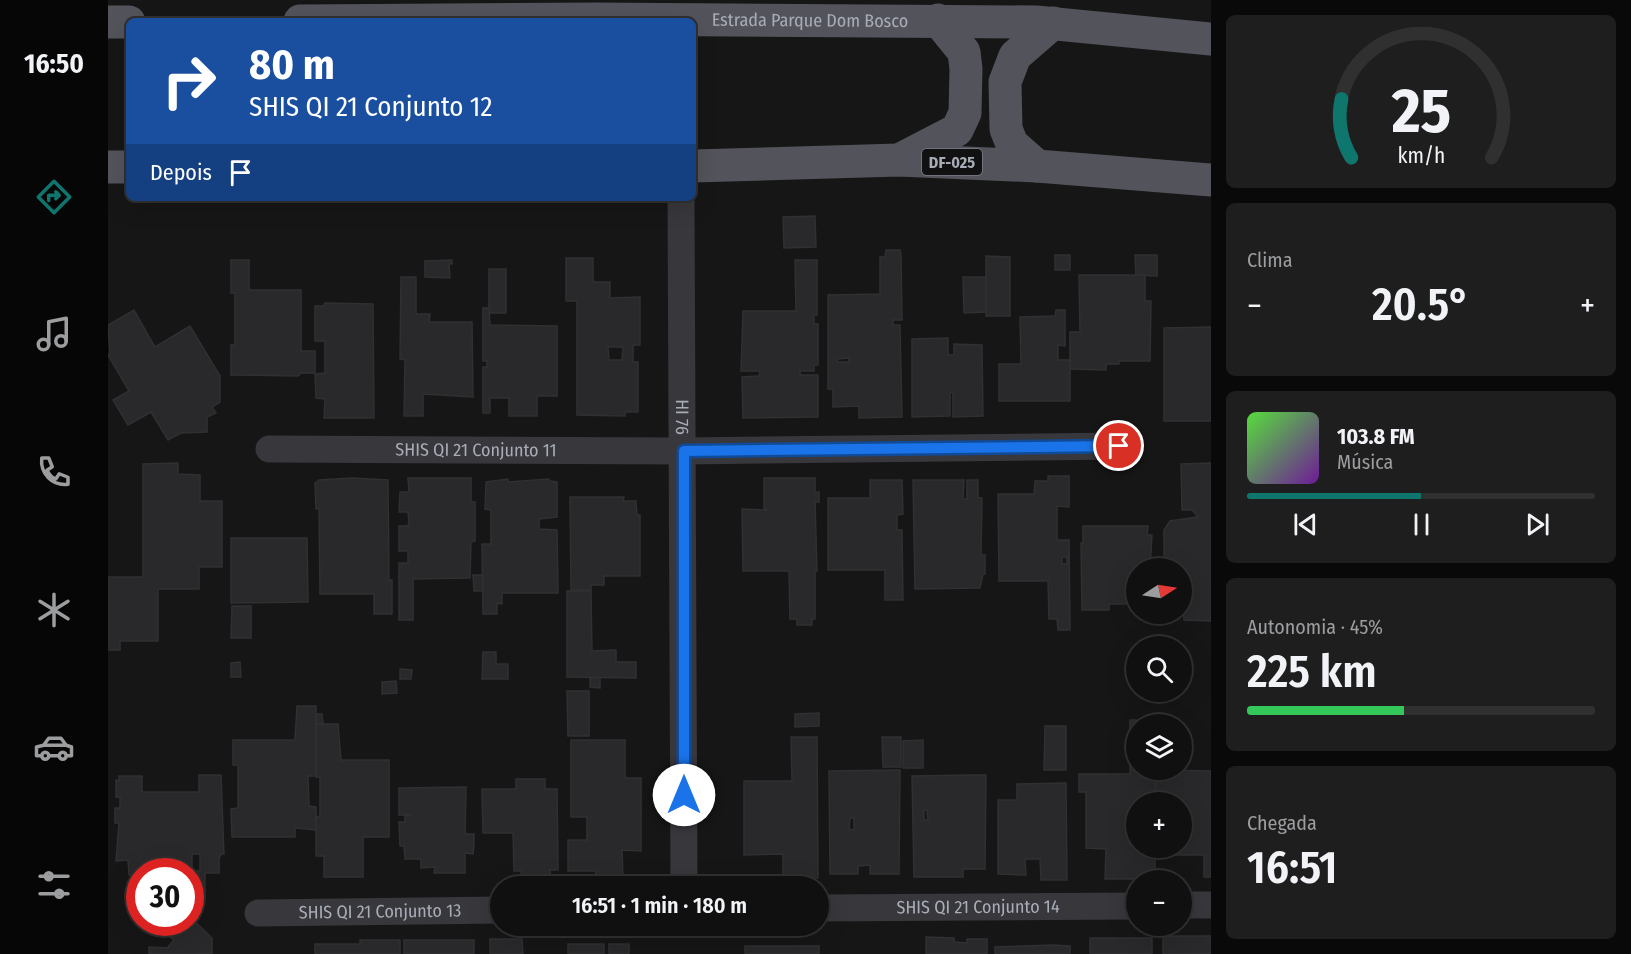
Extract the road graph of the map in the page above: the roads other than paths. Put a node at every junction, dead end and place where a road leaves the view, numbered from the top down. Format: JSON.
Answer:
{"nodes":[{"id":1,"x":689,"y":0,"type":"edge"},
{"id":2,"x":687,"y":18,"type":"edge"},
{"id":3,"x":938,"y":20,"type":"junction"},
{"id":4,"x":696,"y":21,"type":"edge"},
{"id":5,"x":108,"y":22,"type":"edge"},
{"id":6,"x":126,"y":22,"type":"edge"},
{"id":7,"x":1053,"y":23,"type":"junction"},
{"id":8,"x":1211,"y":39,"type":"edge"},
{"id":9,"x":899,"y":160,"type":"junction"},
{"id":10,"x":696,"y":166,"type":"edge"},
{"id":11,"x":1037,"y":166,"type":"junction"},
{"id":12,"x":108,"y":167,"type":"edge"},
{"id":13,"x":126,"y":167,"type":"edge"},
{"id":14,"x":1211,"y":180,"type":"edge"},
{"id":15,"x":681,"y":201,"type":"edge"},
{"id":16,"x":1119,"y":446,"type":"dead end"},
{"id":17,"x":269,"y":449,"type":"dead end"},
{"id":18,"x":684,"y":451,"type":"junction"},
{"id":19,"x":684,"y":876,"type":"edge"},
{"id":20,"x":1192,"y":905,"type":"edge"},
{"id":21,"x":1211,"y":905,"type":"edge"},
{"id":22,"x":1126,"y":906,"type":"edge"},
{"id":23,"x":829,"y":908,"type":"edge"},
{"id":24,"x":490,"y":910,"type":"edge"},
{"id":25,"x":258,"y":913,"type":"dead end"}],
"edges":[{"from":1,"to":2,"type":"street"},
{"from":3,"to":4,"type":"main road","name":"Estrada Parque Dom Bosco"},
{"from":3,"to":7,"type":"main road","name":"Estrada Parque Dom Bosco"},
{"from":3,"to":9,"type":"main road"},
{"from":5,"to":6,"type":"main road"},
{"from":7,"to":8,"type":"main road","name":"Estrada Parque Dom Bosco"},
{"from":7,"to":11,"type":"main road"},
{"from":9,"to":10,"type":"main road","number":"DF-025"},
{"from":9,"to":11,"type":"main road","number":"DF-025"},
{"from":11,"to":14,"type":"main road","number":"DF-025"},
{"from":12,"to":13,"type":"main road"},
{"from":15,"to":18,"type":"street","name":"HI 76"},
{"from":16,"to":18,"type":"street","name":"SHIS QI 21 Conjunto 11"},
{"from":17,"to":18,"type":"street","name":"SHIS QI 21 Conjunto 11"},
{"from":18,"to":19,"type":"street","name":"HI 76"},
{"from":20,"to":21,"type":"street"},
{"from":22,"to":23,"type":"street","name":"SHIS QI 21 Conjunto 14"},
{"from":24,"to":25,"type":"street","name":"SHIS QI 21 Conjunto 13"}]}
